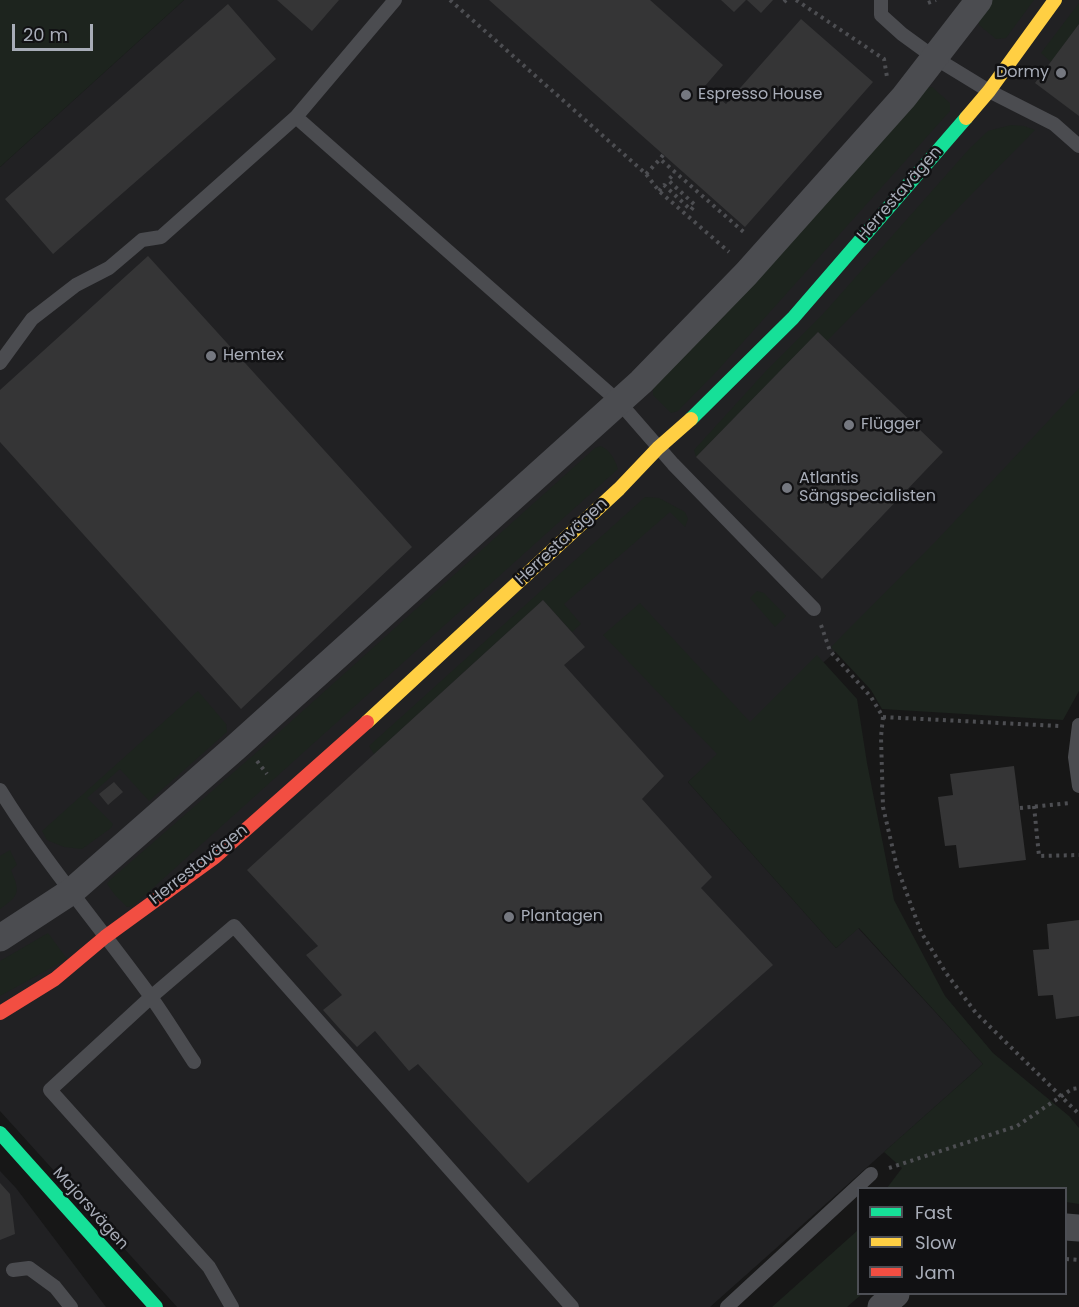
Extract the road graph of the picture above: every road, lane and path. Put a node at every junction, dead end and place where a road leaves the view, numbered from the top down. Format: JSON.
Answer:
{"nodes":[{"id":1,"x":395,"y":0,"type":"edge"},
{"id":2,"x":450,"y":0,"type":"edge"},
{"id":3,"x":796,"y":0,"type":"edge"},
{"id":4,"x":881,"y":0,"type":"edge"},
{"id":5,"x":936,"y":0,"type":"edge"},
{"id":6,"x":979,"y":0,"type":"edge"},
{"id":7,"x":1055,"y":0,"type":"edge"},
{"id":8,"x":928,"y":3,"type":"dead end"},
{"id":9,"x":935,"y":58,"type":"junction"},
{"id":10,"x":884,"y":59,"type":"dead end"},
{"id":11,"x":989,"y":91,"type":"junction"},
{"id":12,"x":296,"y":117,"type":"junction"},
{"id":13,"x":1079,"y":147,"type":"edge"},
{"id":14,"x":675,"y":173,"type":"junction"},
{"id":15,"x":646,"y":174,"type":"junction"},
{"id":16,"x":659,"y":191,"type":"junction"},
{"id":17,"x":736,"y":226,"type":"dead end"},
{"id":18,"x":736,"y":259,"type":"dead end"},
{"id":19,"x":0,"y":363,"type":"edge"},
{"id":20,"x":619,"y":402,"type":"junction"},
{"id":21,"x":658,"y":448,"type":"junction"},
{"id":22,"x":814,"y":609,"type":"joint"},
{"id":23,"x":883,"y":717,"type":"junction"},
{"id":24,"x":1079,"y":726,"type":"edge"},
{"id":25,"x":252,"y":756,"type":"dead end"},
{"id":26,"x":273,"y":780,"type":"dead end"},
{"id":27,"x":1079,"y":786,"type":"edge"},
{"id":28,"x":0,"y":790,"type":"edge"},
{"id":29,"x":1079,"y":802,"type":"edge"},
{"id":30,"x":1034,"y":806,"type":"junction"},
{"id":31,"x":1020,"y":808,"type":"dead end"},
{"id":32,"x":1079,"y":855,"type":"edge"},
{"id":33,"x":72,"y":891,"type":"junction"},
{"id":34,"x":105,"y":937,"type":"junction"},
{"id":35,"x":0,"y":938,"type":"edge"},
{"id":36,"x":151,"y":997,"type":"junction"},
{"id":37,"x":0,"y":1013,"type":"edge"},
{"id":38,"x":194,"y":1062,"type":"dead end"},
{"id":39,"x":1079,"y":1088,"type":"edge"},
{"id":40,"x":1062,"y":1097,"type":"junction"},
{"id":41,"x":1079,"y":1113,"type":"edge"},
{"id":42,"x":0,"y":1133,"type":"edge"},
{"id":43,"x":871,"y":1174,"type":"joint"},
{"id":44,"x":13,"y":1270,"type":"dead end"},
{"id":45,"x":894,"y":1295,"type":"edge"},
{"id":46,"x":71,"y":1307,"type":"edge"},
{"id":47,"x":156,"y":1307,"type":"edge"},
{"id":48,"x":232,"y":1307,"type":"edge"},
{"id":49,"x":572,"y":1307,"type":"edge"},
{"id":50,"x":727,"y":1307,"type":"edge"},
{"id":51,"x":881,"y":1307,"type":"edge"}],
"edges":[{"from":1,"to":12,"type":"lane"},
{"from":2,"to":15,"type":"path"},
{"from":3,"to":10,"type":"path"},
{"from":4,"to":9,"type":"lane"},
{"from":5,"to":8,"type":"path"},
{"from":6,"to":9,"type":"street"},
{"from":7,"to":11,"type":"street","name":"Herrestavägen"},
{"from":9,"to":11,"type":"lane"},
{"from":9,"to":20,"type":"street"},
{"from":11,"to":13,"type":"lane"},
{"from":11,"to":21,"type":"street","name":"Herrestavägen"},
{"from":12,"to":19,"type":"lane"},
{"from":12,"to":20,"type":"lane"},
{"from":14,"to":15,"type":"path"},
{"from":14,"to":16,"type":"path"},
{"from":14,"to":17,"type":"path"},
{"from":15,"to":16,"type":"path"},
{"from":16,"to":18,"type":"path"},
{"from":20,"to":21,"type":"lane"},
{"from":20,"to":33,"type":"street"},
{"from":21,"to":22,"type":"lane"},
{"from":21,"to":34,"type":"street","name":"Herrestavägen"},
{"from":22,"to":23,"type":"path"},
{"from":23,"to":24,"type":"path"},
{"from":23,"to":40,"type":"path"},
{"from":24,"to":27,"type":"lane"},
{"from":25,"to":26,"type":"path"},
{"from":28,"to":33,"type":"lane"},
{"from":29,"to":30,"type":"path"},
{"from":30,"to":31,"type":"path"},
{"from":30,"to":32,"type":"path"},
{"from":33,"to":34,"type":"lane"},
{"from":33,"to":35,"type":"street"},
{"from":34,"to":36,"type":"lane"},
{"from":34,"to":37,"type":"street","name":"Herrestavägen"},
{"from":36,"to":38,"type":"lane"},
{"from":36,"to":48,"type":"lane"},
{"from":36,"to":49,"type":"lane"},
{"from":39,"to":40,"type":"path"},
{"from":40,"to":41,"type":"path"},
{"from":40,"to":43,"type":"path"},
{"from":42,"to":47,"type":"street","name":"Majorsvägen"},
{"from":43,"to":50,"type":"lane"},
{"from":44,"to":46,"type":"lane"},
{"from":45,"to":51,"type":"street"}]}
